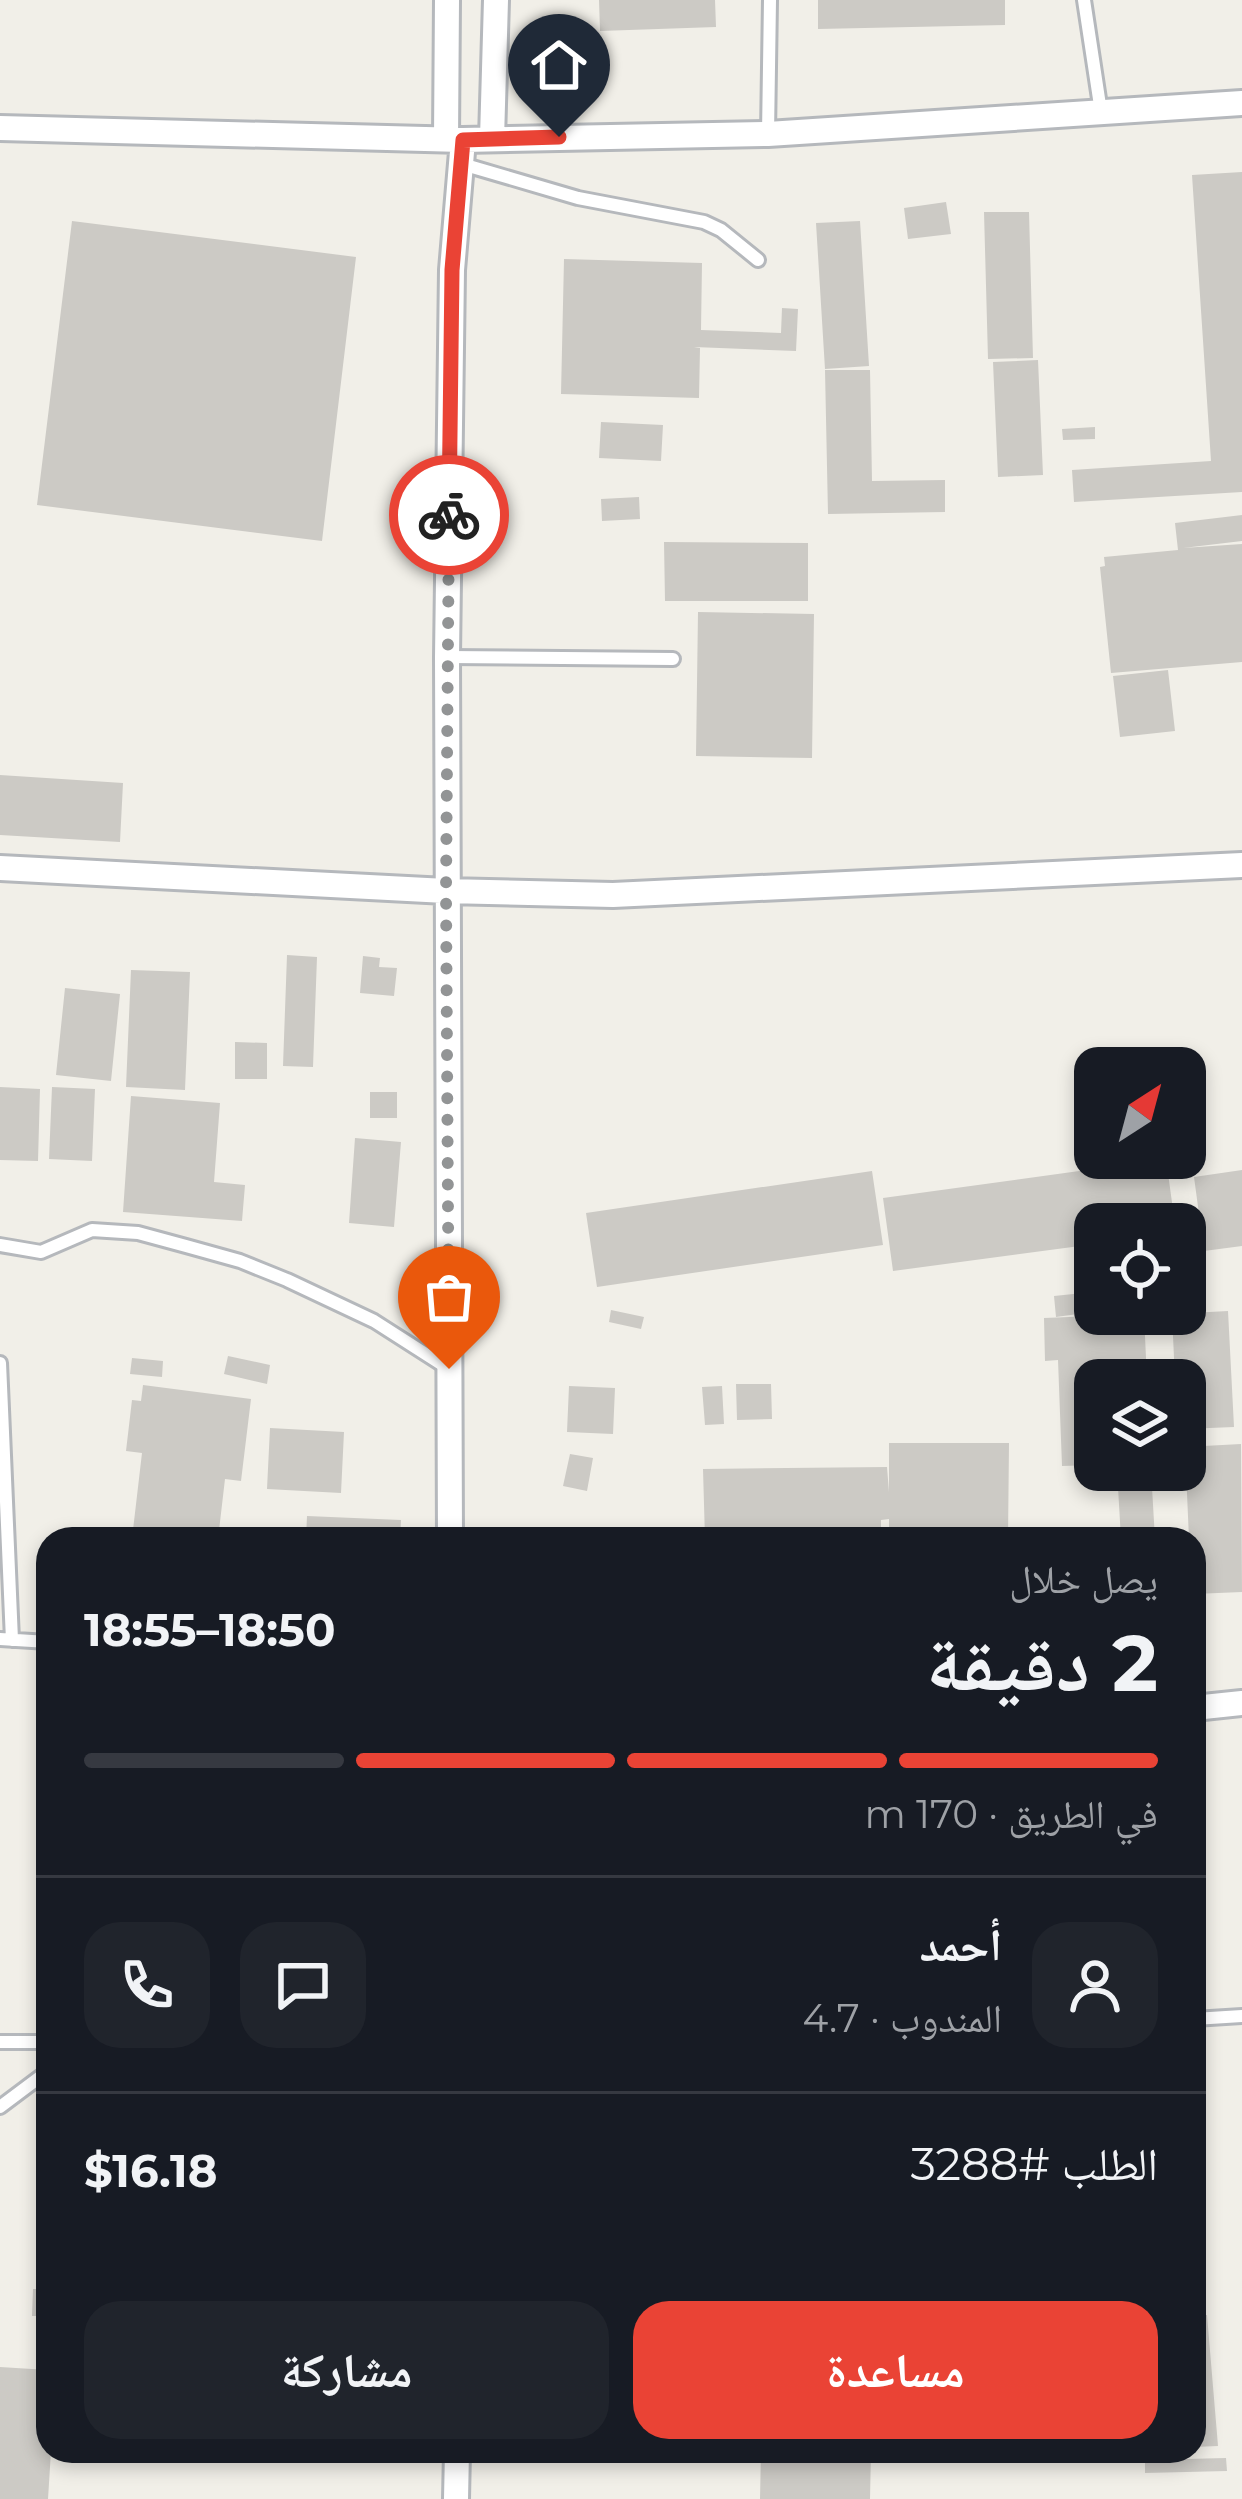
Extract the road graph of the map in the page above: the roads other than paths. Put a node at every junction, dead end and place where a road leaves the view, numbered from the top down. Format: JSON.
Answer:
{"nodes":[{"id":1,"x":447,"y":0,"type":"edge"},
{"id":2,"x":496,"y":0,"type":"edge"},
{"id":3,"x":770,"y":0,"type":"edge"},
{"id":4,"x":1084,"y":0,"type":"edge"},
{"id":5,"x":1242,"y":103,"type":"edge"},
{"id":6,"x":1101,"y":113,"type":"junction"},
{"id":7,"x":0,"y":128,"type":"edge"},
{"id":8,"x":768,"y":134,"type":"junction"},
{"id":9,"x":492,"y":139,"type":"junction"},
{"id":10,"x":457,"y":148,"type":"junction"},
{"id":11,"x":758,"y":260,"type":"dead end"},
{"id":12,"x":447,"y":657,"type":"junction"},
{"id":13,"x":673,"y":659,"type":"dead end"},
{"id":14,"x":1242,"y":866,"type":"edge"},
{"id":15,"x":0,"y":868,"type":"edge"},
{"id":16,"x":446,"y":891,"type":"junction"},
{"id":17,"x":0,"y":1245,"type":"edge"},
{"id":18,"x":0,"y":1363,"type":"edge"},
{"id":19,"x":449,"y":1369,"type":"junction"},
{"id":20,"x":450,"y":1527,"type":"edge"},
{"id":21,"x":6,"y":1640,"type":"edge"},
{"id":22,"x":36,"y":1641,"type":"edge"},
{"id":23,"x":1242,"y":1703,"type":"edge"},
{"id":24,"x":1206,"y":1707,"type":"edge"},
{"id":25,"x":1242,"y":2016,"type":"edge"},
{"id":26,"x":1206,"y":2018,"type":"edge"},
{"id":27,"x":0,"y":2042,"type":"edge"},
{"id":28,"x":36,"y":2042,"type":"edge"},
{"id":29,"x":36,"y":2080,"type":"edge"},
{"id":30,"x":0,"y":2107,"type":"edge"},
{"id":31,"x":457,"y":2463,"type":"edge"},
{"id":32,"x":456,"y":2499,"type":"edge"}],
"edges":[{"from":1,"to":10,"type":"street"},
{"from":2,"to":9,"type":"street"},
{"from":3,"to":8,"type":"lane"},
{"from":4,"to":6,"type":"lane"},
{"from":5,"to":6,"type":"street"},
{"from":6,"to":8,"type":"street"},
{"from":7,"to":10,"type":"street"},
{"from":8,"to":9,"type":"street"},
{"from":9,"to":10,"type":"street"},
{"from":10,"to":11,"type":"lane"},
{"from":10,"to":12,"type":"street"},
{"from":12,"to":13,"type":"lane"},
{"from":12,"to":16,"type":"street"},
{"from":14,"to":16,"type":"street"},
{"from":15,"to":16,"type":"street"},
{"from":16,"to":19,"type":"street"},
{"from":17,"to":19,"type":"lane"},
{"from":18,"to":21,"type":"lane"},
{"from":19,"to":20,"type":"street"},
{"from":21,"to":22,"type":"lane"},
{"from":23,"to":24,"type":"street"},
{"from":25,"to":26,"type":"lane"},
{"from":27,"to":28,"type":"lane"},
{"from":29,"to":30,"type":"lane"},
{"from":31,"to":32,"type":"street"}]}
